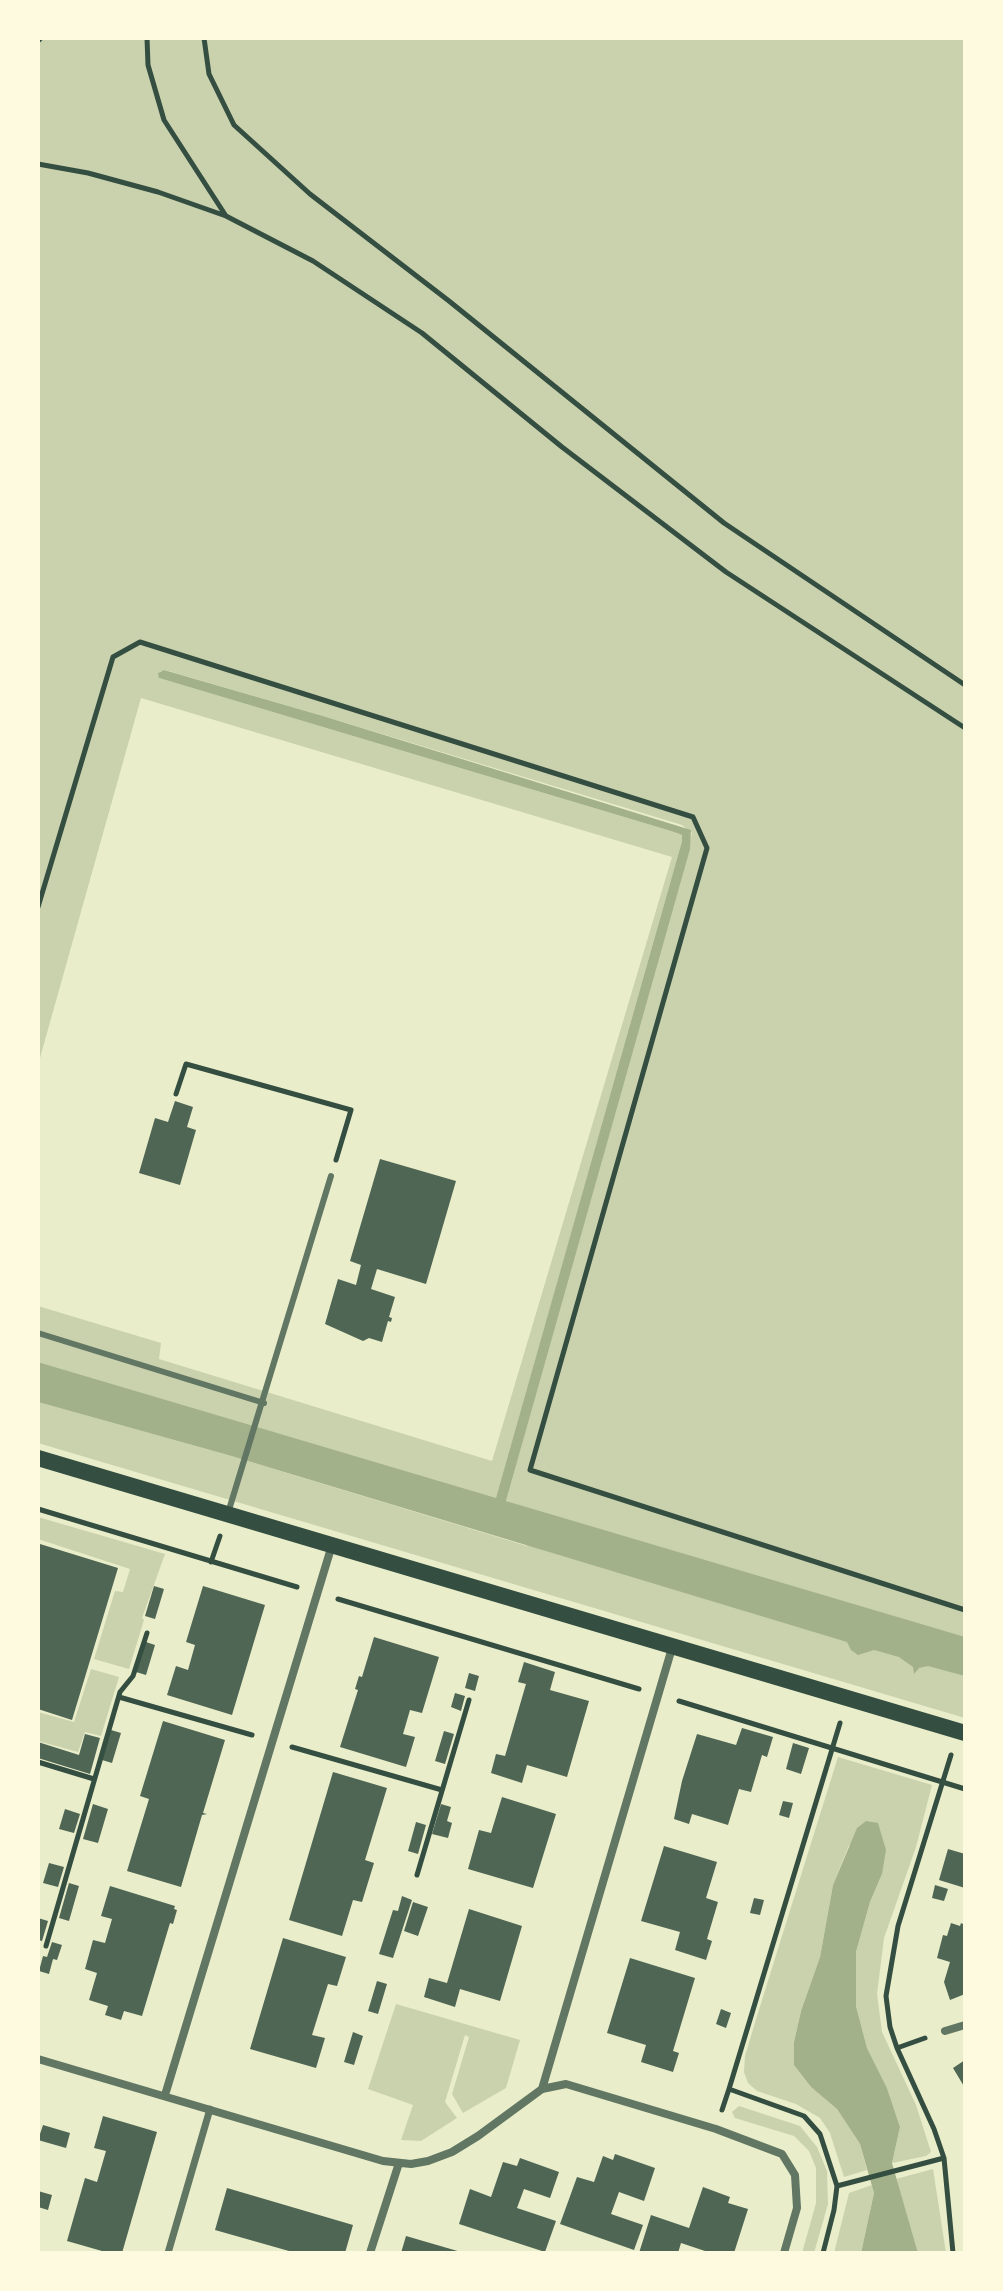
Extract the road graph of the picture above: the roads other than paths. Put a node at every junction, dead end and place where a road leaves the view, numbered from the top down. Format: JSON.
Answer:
{"nodes":[{"id":1,"x":331,"y":1176,"type":"road end"},
{"id":2,"x":38,"y":1333,"type":"edge"},
{"id":3,"x":264,"y":1403,"type":"junction"},
{"id":4,"x":38,"y":1458,"type":"edge"},
{"id":5,"x":228,"y":1513,"type":"junction"},
{"id":6,"x":333,"y":1544,"type":"junction"},
{"id":7,"x":672,"y":1648,"type":"junction"},
{"id":8,"x":962,"y":1732,"type":"edge"},
{"id":9,"x":965,"y":2025,"type":"edge"},
{"id":10,"x":945,"y":2031,"type":"road end"},
{"id":11,"x":38,"y":2059,"type":"edge"},
{"id":12,"x":542,"y":2089,"type":"junction"},
{"id":13,"x":165,"y":2095,"type":"junction"},
{"id":14,"x":210,"y":2109,"type":"junction"},
{"id":15,"x":399,"y":2163,"type":"junction"},
{"id":16,"x":168,"y":2253,"type":"edge"},
{"id":17,"x":370,"y":2253,"type":"edge"},
{"id":18,"x":784,"y":2253,"type":"edge"}],
"edges":[{"from":1,"to":3,"type":"lane"},
{"from":2,"to":3,"type":"lane"},
{"from":3,"to":5,"type":"lane"},
{"from":4,"to":5,"type":"main road"},
{"from":5,"to":6,"type":"main road"},
{"from":6,"to":7,"type":"main road"},
{"from":6,"to":13,"type":"street"},
{"from":7,"to":8,"type":"main road"},
{"from":7,"to":12,"type":"street"},
{"from":9,"to":10,"type":"street"},
{"from":11,"to":13,"type":"street"},
{"from":12,"to":15,"type":"street"},
{"from":12,"to":18,"type":"street"},
{"from":13,"to":14,"type":"street"},
{"from":14,"to":15,"type":"street"},
{"from":14,"to":16,"type":"street"},
{"from":15,"to":17,"type":"street"}]}
